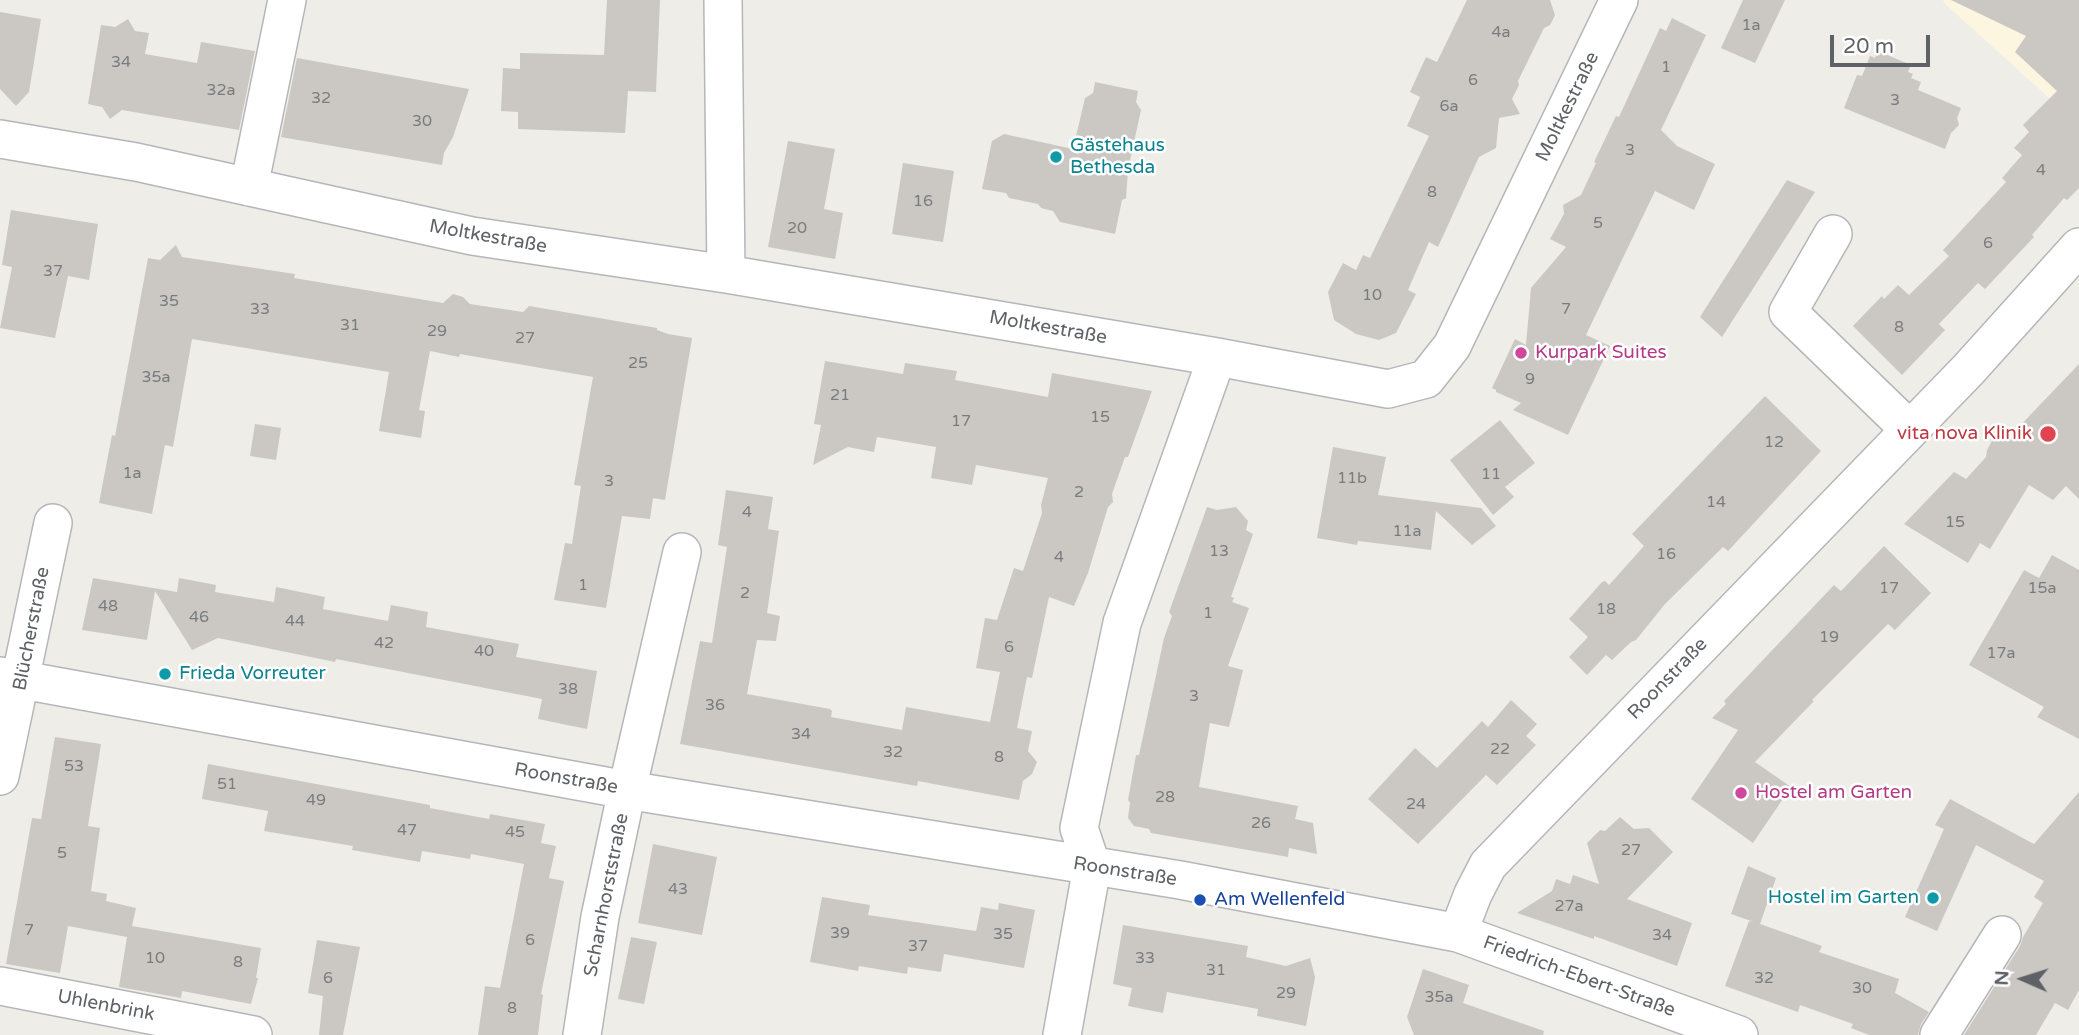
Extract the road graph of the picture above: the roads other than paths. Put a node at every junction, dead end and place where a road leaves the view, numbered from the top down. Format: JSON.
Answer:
{"nodes":[{"id":1,"x":287,"y":0,"type":"edge"},
{"id":2,"x":723,"y":0,"type":"edge"},
{"id":3,"x":1619,"y":0,"type":"edge"},
{"id":4,"x":0,"y":139,"type":"edge"},
{"id":5,"x":249,"y":187,"type":"junction"},
{"id":6,"x":1833,"y":234,"type":"dead end"},
{"id":7,"x":2079,"y":247,"type":"edge"},
{"id":8,"x":726,"y":274,"type":"junction"},
{"id":9,"x":1217,"y":357,"type":"junction"},
{"id":10,"x":1910,"y":430,"type":"junction"},
{"id":11,"x":53,"y":523,"type":"dead end"},
{"id":12,"x":682,"y":552,"type":"dead end"},
{"id":13,"x":11,"y":678,"type":"edge"},
{"id":14,"x":0,"y":776,"type":"edge"},
{"id":15,"x":627,"y":790,"type":"junction"},
{"id":16,"x":1092,"y":867,"type":"junction"},
{"id":17,"x":1458,"y":933,"type":"junction"},
{"id":18,"x":2001,"y":935,"type":"dead end"},
{"id":19,"x":0,"y":986,"type":"edge"},
{"id":20,"x":253,"y":1035,"type":"edge"},
{"id":21,"x":582,"y":1035,"type":"edge"},
{"id":22,"x":1062,"y":1035,"type":"edge"},
{"id":23,"x":1739,"y":1035,"type":"edge"},
{"id":24,"x":1940,"y":1035,"type":"edge"}],
"edges":[{"from":1,"to":5,"type":"street"},
{"from":2,"to":8,"type":"street"},
{"from":3,"to":9,"type":"street","name":"Moltkestraße"},
{"from":4,"to":5,"type":"street","name":"Moltkestraße"},
{"from":5,"to":8,"type":"street","name":"Moltkestraße"},
{"from":6,"to":10,"type":"street"},
{"from":7,"to":10,"type":"street","name":"Roonstraße"},
{"from":8,"to":9,"type":"street","name":"Moltkestraße"},
{"from":9,"to":16,"type":"street"},
{"from":10,"to":17,"type":"street","name":"Roonstraße"},
{"from":11,"to":13,"type":"street","name":"Blücherstraße"},
{"from":12,"to":15,"type":"street","name":"Scharnhorststraße"},
{"from":13,"to":14,"type":"street","name":"Blücherstraße"},
{"from":13,"to":15,"type":"street","name":"Roonstraße"},
{"from":15,"to":16,"type":"street","name":"Roonstraße"},
{"from":15,"to":21,"type":"street","name":"Scharnhorststraße"},
{"from":16,"to":17,"type":"street","name":"Roonstraße"},
{"from":16,"to":22,"type":"street"},
{"from":17,"to":23,"type":"street","name":"Friedrich-Ebert-Straße"},
{"from":18,"to":24,"type":"street"},
{"from":19,"to":20,"type":"street","name":"Uhlenbrink"}]}
